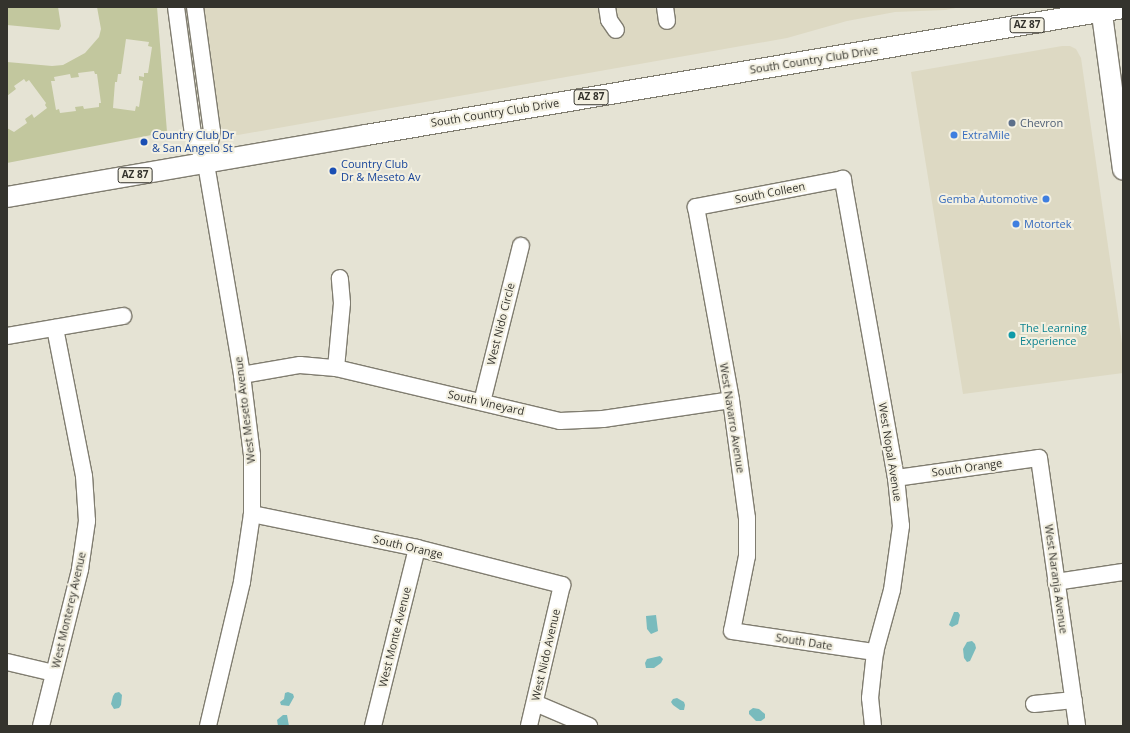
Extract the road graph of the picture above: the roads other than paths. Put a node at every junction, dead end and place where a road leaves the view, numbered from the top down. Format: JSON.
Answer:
{"nodes":[{"id":1,"x":176,"y":7,"type":"edge"},
{"id":2,"x":195,"y":7,"type":"edge"},
{"id":3,"x":607,"y":7,"type":"edge"},
{"id":4,"x":1123,"y":8,"type":"edge"},
{"id":5,"x":1101,"y":10,"type":"edge"},
{"id":6,"x":616,"y":30,"type":"dead end"},
{"id":7,"x":206,"y":164,"type":"junction"},
{"id":8,"x":1123,"y":170,"type":"edge"},
{"id":9,"x":844,"y":179,"type":"joint"},
{"id":10,"x":7,"y":197,"type":"edge"},
{"id":11,"x":696,"y":207,"type":"joint"},
{"id":12,"x":521,"y":246,"type":"dead end"},
{"id":13,"x":340,"y":278,"type":"dead end"},
{"id":14,"x":123,"y":316,"type":"dead end"},
{"id":15,"x":55,"y":328,"type":"junction"},
{"id":16,"x":7,"y":336,"type":"edge"},
{"id":17,"x":336,"y":368,"type":"junction"},
{"id":18,"x":242,"y":375,"type":"junction"},
{"id":19,"x":731,"y":400,"type":"junction"},
{"id":20,"x":482,"y":402,"type":"junction"},
{"id":21,"x":1039,"y":458,"type":"joint"},
{"id":22,"x":896,"y":478,"type":"junction"},
{"id":23,"x":252,"y":514,"type":"junction"},
{"id":24,"x":417,"y":548,"type":"junction"},
{"id":25,"x":1123,"y":572,"type":"edge"},
{"id":26,"x":1056,"y":582,"type":"junction"},
{"id":27,"x":562,"y":584,"type":"joint"},
{"id":28,"x":732,"y":631,"type":"joint"},
{"id":29,"x":875,"y":652,"type":"junction"},
{"id":30,"x":7,"y":662,"type":"edge"},
{"id":31,"x":54,"y":673,"type":"junction"},
{"id":32,"x":1074,"y":700,"type":"junction"},
{"id":33,"x":535,"y":703,"type":"junction"},
{"id":34,"x":1034,"y":704,"type":"dead end"},
{"id":35,"x":41,"y":726,"type":"edge"},
{"id":36,"x":208,"y":726,"type":"edge"},
{"id":37,"x":373,"y":726,"type":"edge"},
{"id":38,"x":529,"y":726,"type":"edge"},
{"id":39,"x":589,"y":726,"type":"edge"},
{"id":40,"x":873,"y":726,"type":"edge"},
{"id":41,"x":1077,"y":726,"type":"edge"}],
"edges":[{"from":1,"to":7,"type":"street"},
{"from":2,"to":7,"type":"street"},
{"from":3,"to":6,"type":"street"},
{"from":4,"to":5,"type":"main road","number":"AZ 87"},
{"from":5,"to":7,"type":"main road","name":"South Country Club Drive","number":"AZ 87"},
{"from":5,"to":8,"type":"main road"},
{"from":7,"to":10,"type":"main road","name":"South Country Club Drive","number":"AZ 87"},
{"from":7,"to":18,"type":"street","name":"West Meseto Avenue"},
{"from":9,"to":11,"type":"street","name":"South Colleen"},
{"from":9,"to":22,"type":"street","name":"West Nopal Avenue"},
{"from":11,"to":19,"type":"street","name":"West Navarro Avenue"},
{"from":12,"to":20,"type":"street","name":"West Nido Circle"},
{"from":13,"to":17,"type":"street"},
{"from":14,"to":15,"type":"street"},
{"from":15,"to":16,"type":"street"},
{"from":15,"to":31,"type":"street","name":"West Monterey Avenue"},
{"from":17,"to":18,"type":"street","name":"South Vineyard"},
{"from":17,"to":20,"type":"street","name":"South Vineyard"},
{"from":18,"to":23,"type":"street","name":"West Meseto Avenue"},
{"from":19,"to":20,"type":"street","name":"South Vineyard"},
{"from":19,"to":28,"type":"street","name":"West Navarro Avenue"},
{"from":21,"to":22,"type":"street","name":"South Orange"},
{"from":21,"to":26,"type":"street","name":"West Naranja Avenue"},
{"from":22,"to":29,"type":"street","name":"West Nopal Avenue"},
{"from":23,"to":24,"type":"street","name":"South Orange"},
{"from":23,"to":36,"type":"street","name":"West Meseto Avenue"},
{"from":24,"to":27,"type":"street","name":"South Orange"},
{"from":24,"to":37,"type":"street","name":"West Monte Avenue"},
{"from":25,"to":26,"type":"street"},
{"from":26,"to":32,"type":"street","name":"West Naranja Avenue"},
{"from":27,"to":33,"type":"street","name":"West Nido Avenue"},
{"from":28,"to":29,"type":"street","name":"South Date"},
{"from":29,"to":40,"type":"street","name":"West Nopal Avenue"},
{"from":30,"to":31,"type":"street"},
{"from":31,"to":35,"type":"street","name":"West Monterey Avenue"},
{"from":32,"to":34,"type":"street"},
{"from":32,"to":41,"type":"street","name":"West Naranja Avenue"},
{"from":33,"to":38,"type":"street","name":"West Nido Avenue"},
{"from":33,"to":39,"type":"street"}]}
